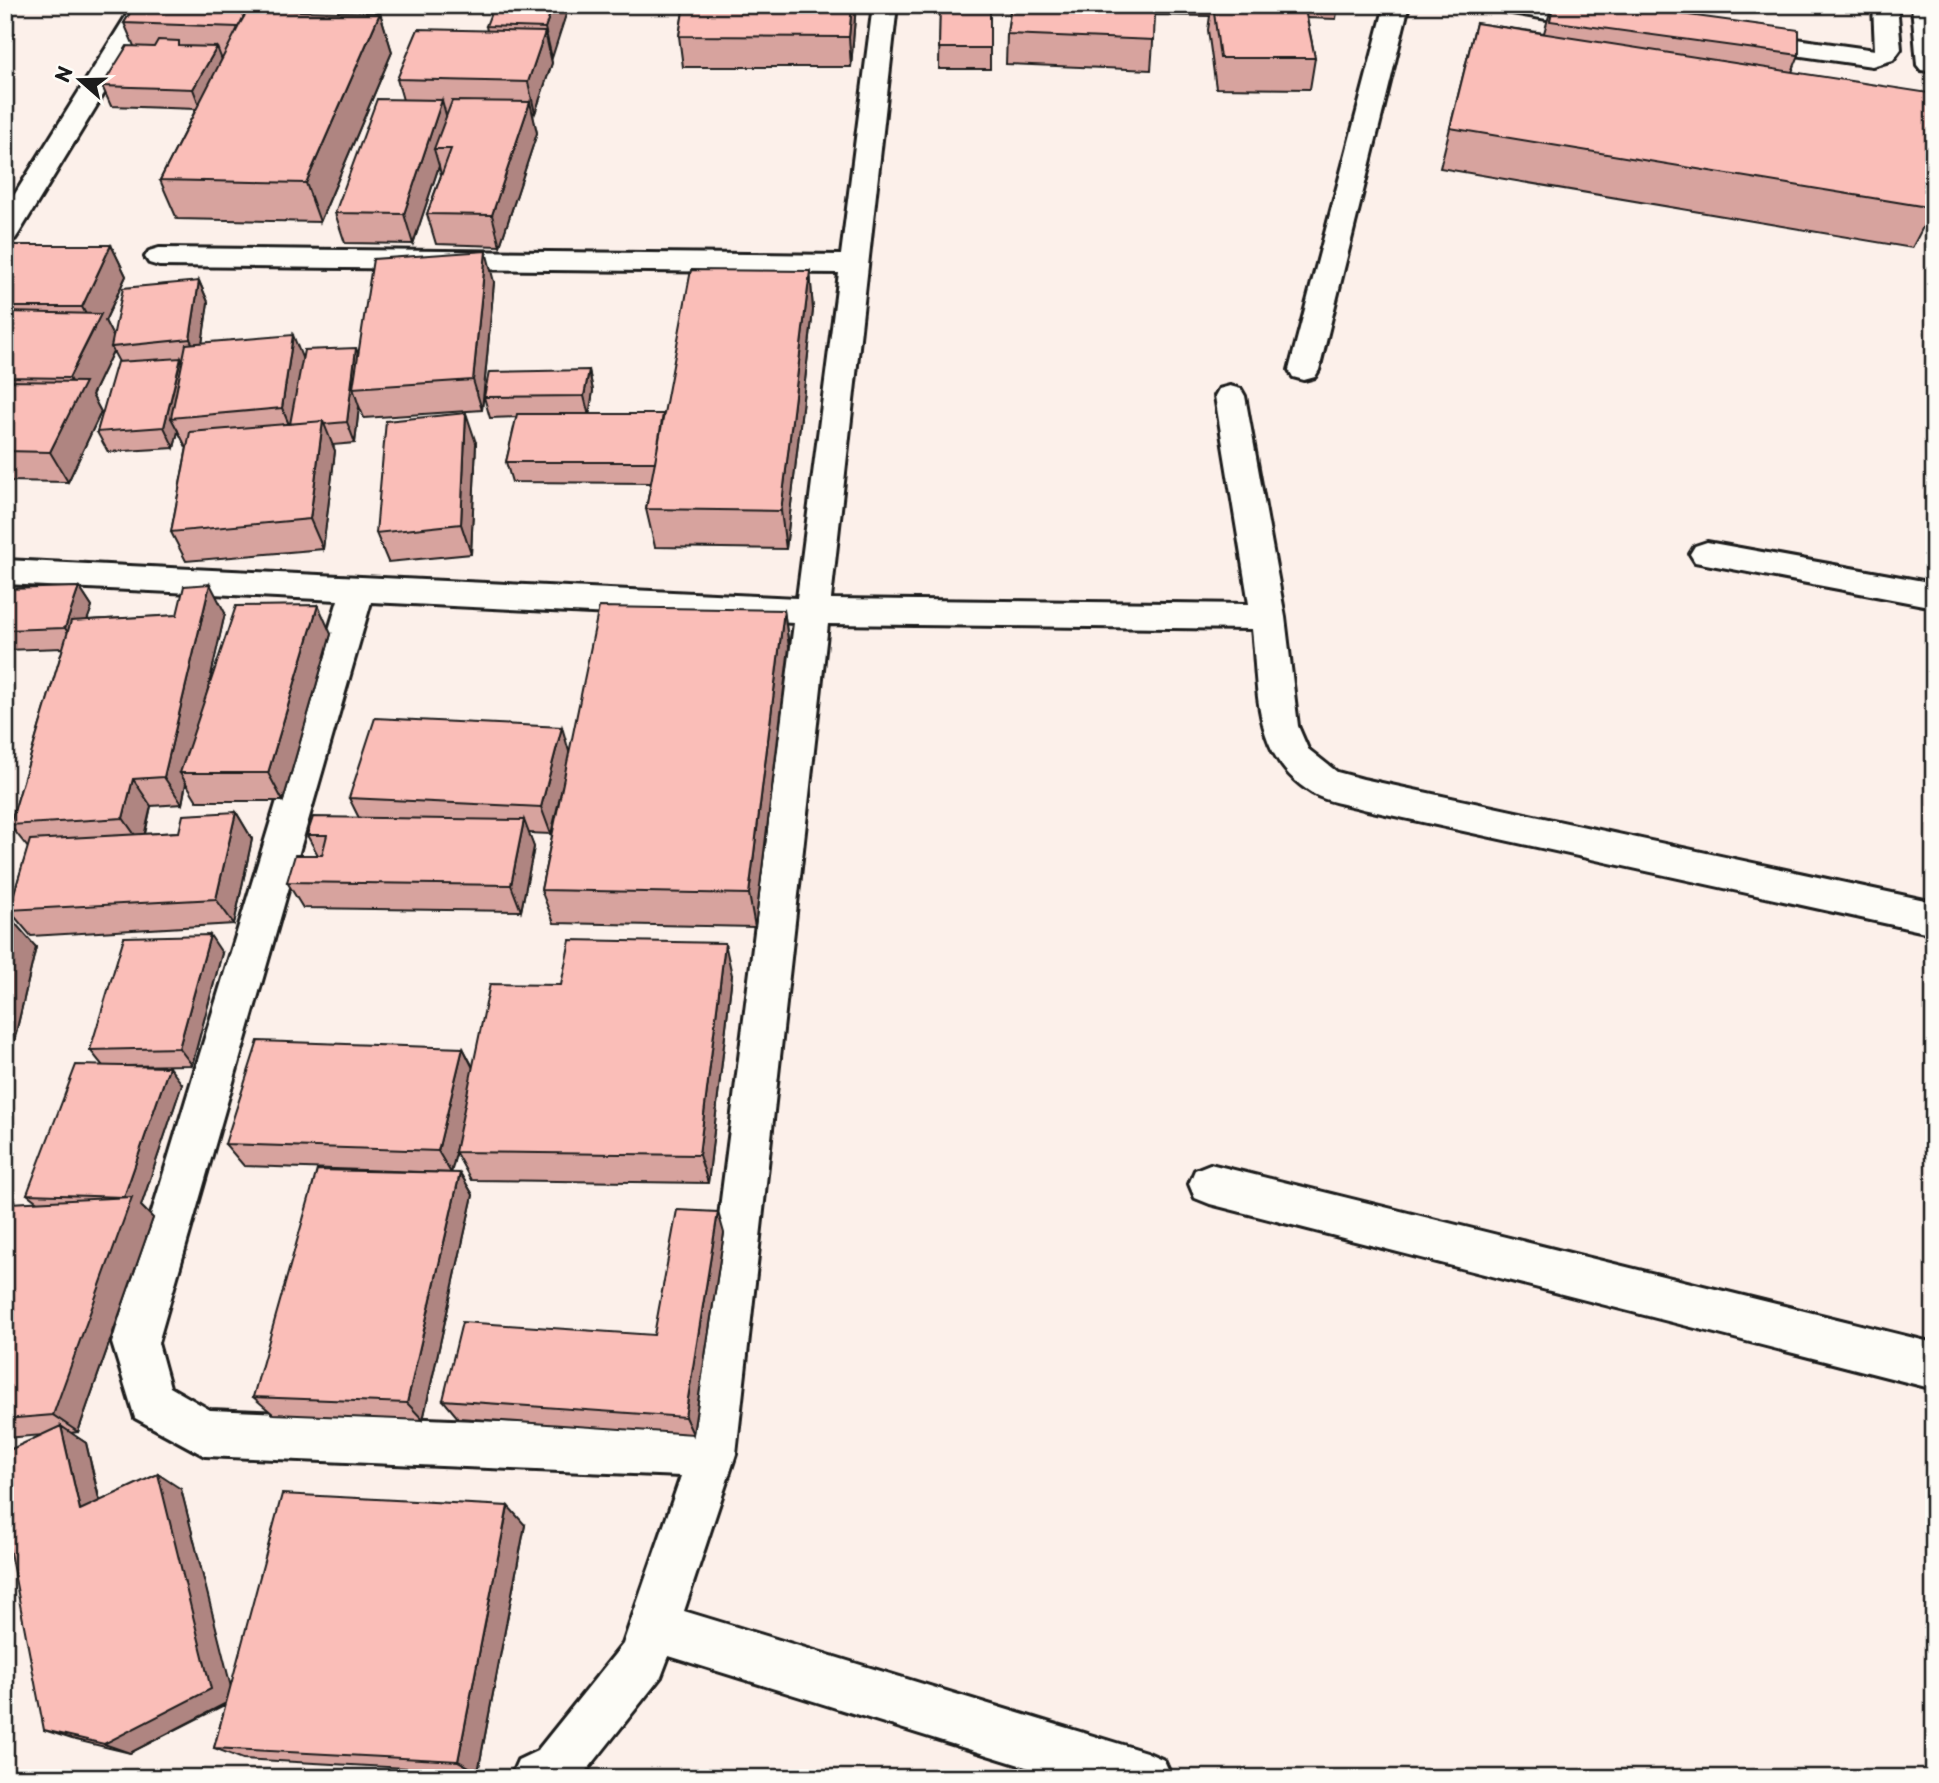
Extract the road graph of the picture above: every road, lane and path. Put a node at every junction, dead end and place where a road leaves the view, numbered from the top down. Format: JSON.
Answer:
{"nodes":[{"id":1,"x":146,"y":5,"type":"edge"},
{"id":2,"x":885,"y":5,"type":"edge"},
{"id":3,"x":1397,"y":5,"type":"edge"},
{"id":4,"x":1506,"y":5,"type":"edge"},
{"id":5,"x":1885,"y":5,"type":"edge"},
{"id":6,"x":1924,"y":5,"type":"edge"},
{"id":7,"x":1625,"y":24,"type":"edge"},
{"id":8,"x":1721,"y":37,"type":"edge"},
{"id":9,"x":1930,"y":65,"type":"dead end"},
{"id":10,"x":5,"y":233,"type":"edge"},
{"id":11,"x":159,"y":257,"type":"dead end"},
{"id":12,"x":854,"y":264,"type":"junction"},
{"id":13,"x":1304,"y":370,"type":"dead end"},
{"id":14,"x":1230,"y":396,"type":"dead end"},
{"id":15,"x":1707,"y":554,"type":"dead end"},
{"id":16,"x":5,"y":572,"type":"edge"},
{"id":17,"x":358,"y":590,"type":"junction"},
{"id":18,"x":1934,"y":595,"type":"edge"},
{"id":19,"x":811,"y":611,"type":"junction"},
{"id":20,"x":1268,"y":617,"type":"junction"},
{"id":21,"x":1934,"y":918,"type":"edge"},
{"id":22,"x":1210,"y":1184,"type":"dead end"},
{"id":23,"x":1934,"y":1366,"type":"edge"},
{"id":24,"x":712,"y":1454,"type":"junction"},
{"id":25,"x":653,"y":1626,"type":"junction"},
{"id":26,"x":536,"y":1778,"type":"edge"},
{"id":27,"x":1146,"y":1778,"type":"edge"}],
"edges":[{"from":1,"to":10,"type":"street"},
{"from":2,"to":12,"type":"street"},
{"from":3,"to":13,"type":"street"},
{"from":4,"to":7,"type":"street"},
{"from":5,"to":8,"type":"street"},
{"from":6,"to":9,"type":"street"},
{"from":11,"to":12,"type":"street"},
{"from":12,"to":19,"type":"street"},
{"from":14,"to":20,"type":"street"},
{"from":15,"to":18,"type":"street"},
{"from":16,"to":17,"type":"street"},
{"from":17,"to":19,"type":"street"},
{"from":17,"to":24,"type":"street"},
{"from":19,"to":20,"type":"street"},
{"from":19,"to":24,"type":"street"},
{"from":20,"to":21,"type":"street"},
{"from":22,"to":23,"type":"street"},
{"from":24,"to":25,"type":"street"},
{"from":25,"to":26,"type":"street"},
{"from":25,"to":27,"type":"street"}]}
